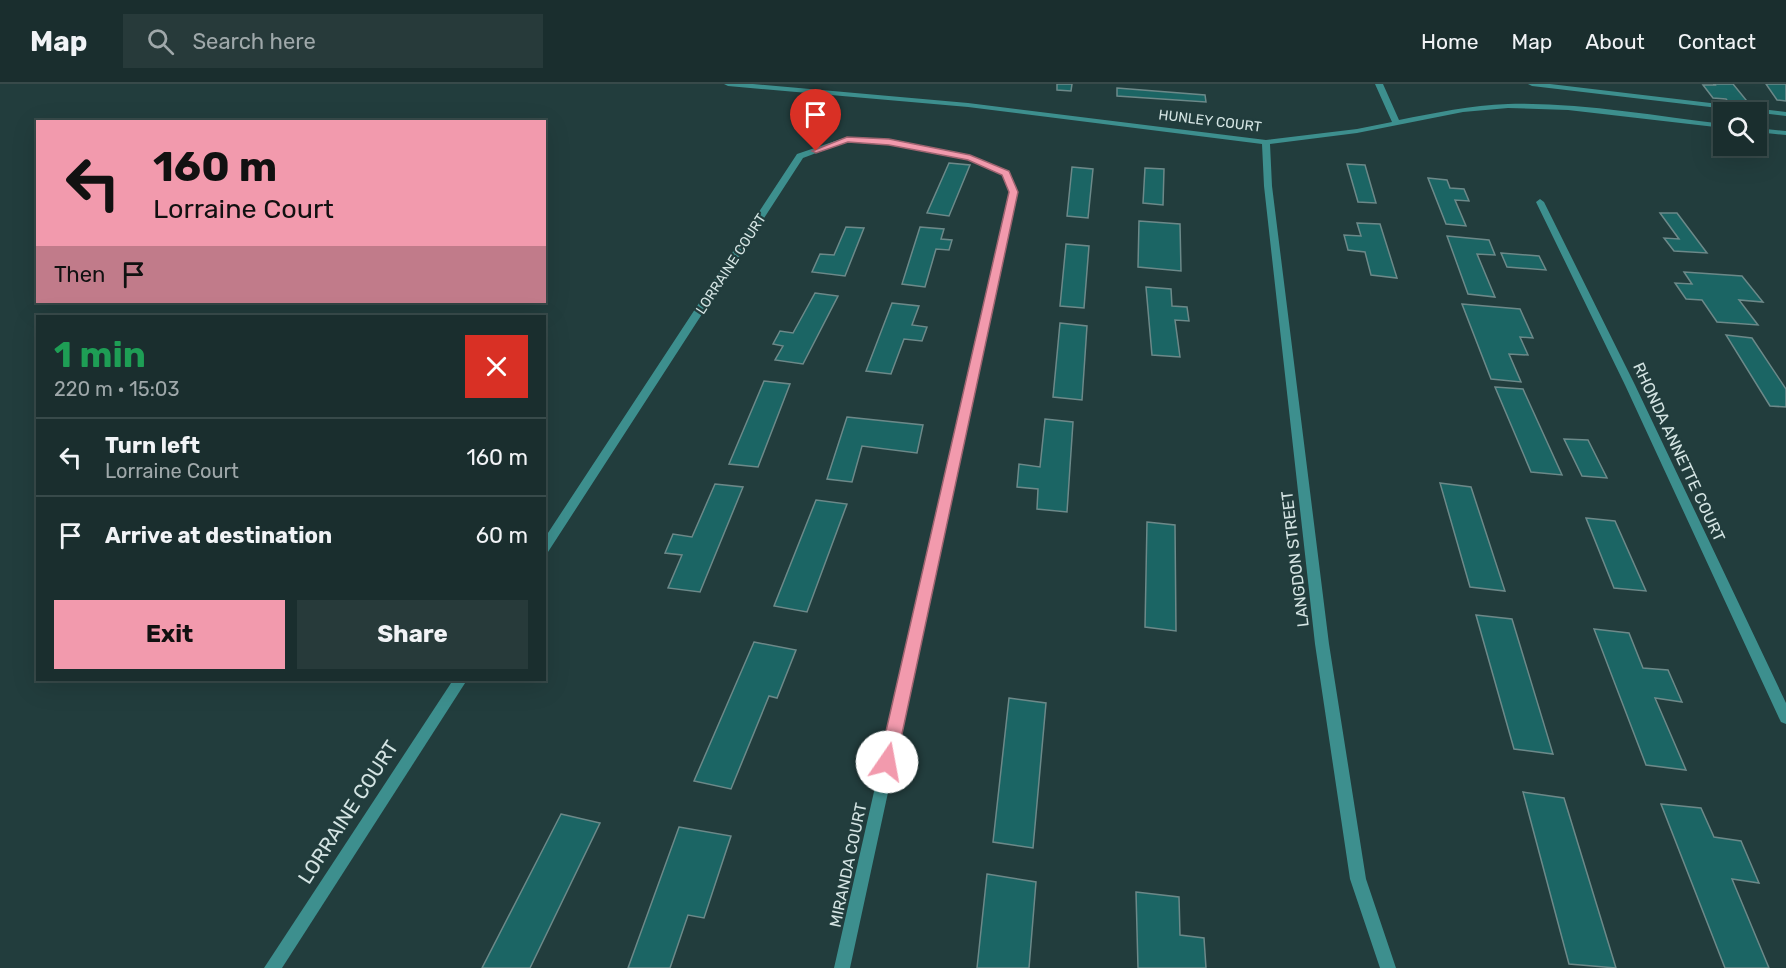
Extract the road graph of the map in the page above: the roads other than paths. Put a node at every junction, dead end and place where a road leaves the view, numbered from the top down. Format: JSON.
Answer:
{"nodes":[{"id":1,"x":728,"y":84,"type":"edge"},
{"id":2,"x":1379,"y":84,"type":"edge"},
{"id":3,"x":1532,"y":84,"type":"edge"},
{"id":4,"x":1786,"y":114,"type":"edge"},
{"id":5,"x":1396,"y":122,"type":"junction"},
{"id":6,"x":1713,"y":125,"type":"edge"},
{"id":7,"x":1767,"y":131,"type":"edge"},
{"id":8,"x":1786,"y":133,"type":"edge"},
{"id":9,"x":1266,"y":142,"type":"junction"},
{"id":10,"x":1006,"y":173,"type":"joint"},
{"id":11,"x":1540,"y":202,"type":"dead end"},
{"id":12,"x":546,"y":546,"type":"edge"},
{"id":13,"x":459,"y":681,"type":"edge"},
{"id":14,"x":1786,"y":718,"type":"edge"},
{"id":15,"x":272,"y":968,"type":"edge"},
{"id":16,"x":842,"y":968,"type":"edge"},
{"id":17,"x":1388,"y":968,"type":"edge"}],
"edges":[{"from":1,"to":9,"type":"street","name":"HUNLEY COURT"},
{"from":2,"to":5,"type":"street"},
{"from":3,"to":4,"type":"street"},
{"from":5,"to":6,"type":"street","name":"HUNLEY COURT"},
{"from":5,"to":9,"type":"street","name":"HUNLEY COURT"},
{"from":7,"to":8,"type":"street"},
{"from":9,"to":17,"type":"street","name":"LANGDON STREET"},
{"from":10,"to":12,"type":"street","name":"LORRAINE COURT"},
{"from":10,"to":16,"type":"street","name":"MIRANDA COURT"},
{"from":11,"to":14,"type":"street","name":"RHONDA ANNETTE COURT"},
{"from":13,"to":15,"type":"street","name":"LORRAINE COURT"}]}
